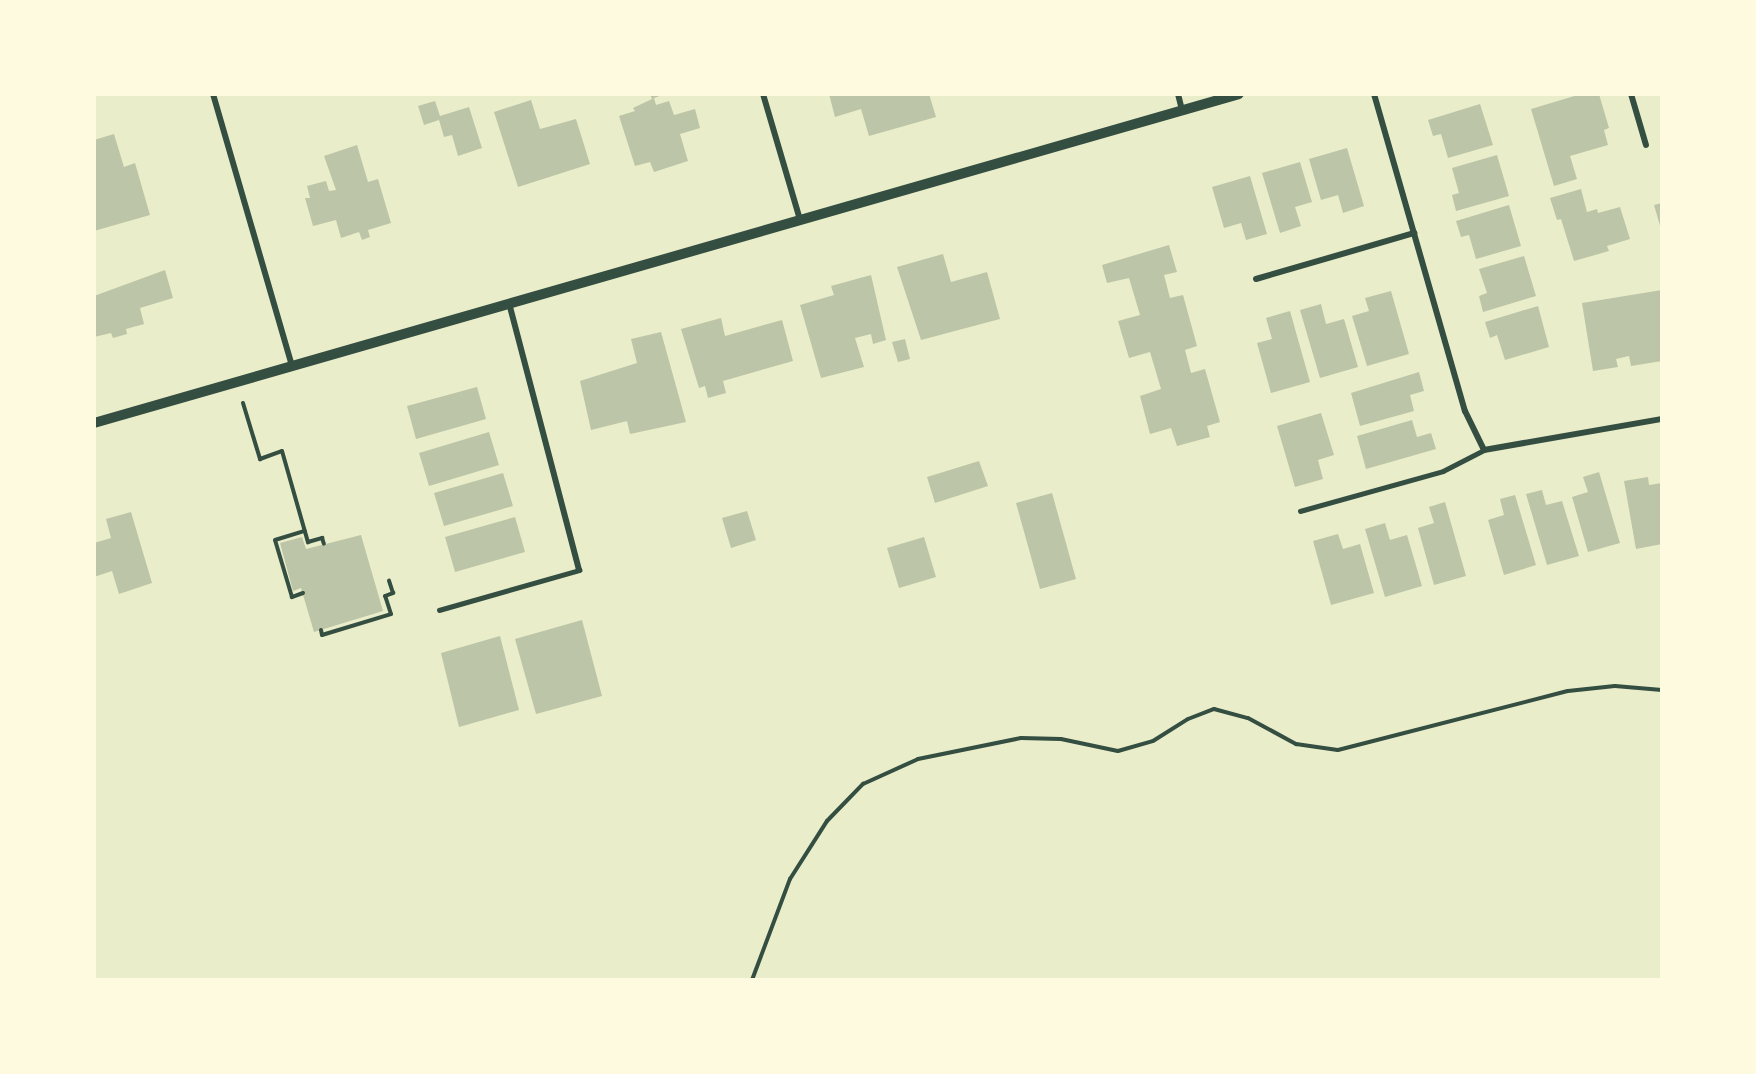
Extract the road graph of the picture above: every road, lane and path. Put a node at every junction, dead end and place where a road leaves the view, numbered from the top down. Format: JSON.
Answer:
{"nodes":[{"id":1,"x":213,"y":94,"type":"edge"},
{"id":2,"x":763,"y":94,"type":"edge"},
{"id":3,"x":1178,"y":94,"type":"edge"},
{"id":4,"x":1239,"y":94,"type":"edge"},
{"id":5,"x":1374,"y":94,"type":"edge"},
{"id":6,"x":1631,"y":94,"type":"edge"},
{"id":7,"x":1182,"y":110,"type":"junction"},
{"id":8,"x":1646,"y":145,"type":"dead end"},
{"id":9,"x":800,"y":220,"type":"junction"},
{"id":10,"x":1414,"y":233,"type":"junction"},
{"id":11,"x":1256,"y":279,"type":"dead end"},
{"id":12,"x":509,"y":303,"type":"junction"},
{"id":13,"x":292,"y":366,"type":"junction"},
{"id":14,"x":237,"y":382,"type":"junction"},
{"id":15,"x":1662,"y":419,"type":"edge"},
{"id":16,"x":94,"y":423,"type":"edge"},
{"id":17,"x":1484,"y":450,"type":"junction"},
{"id":18,"x":1300,"y":511,"type":"dead end"},
{"id":19,"x":305,"y":531,"type":"junction"},
{"id":20,"x":324,"y":544,"type":"dead end"},
{"id":21,"x":579,"y":570,"type":"joint"},
{"id":22,"x":389,"y":581,"type":"dead end"},
{"id":23,"x":303,"y":593,"type":"dead end"},
{"id":24,"x":439,"y":610,"type":"dead end"},
{"id":25,"x":321,"y":630,"type":"dead end"},
{"id":26,"x":1662,"y":690,"type":"edge"},
{"id":27,"x":752,"y":980,"type":"edge"}],
"edges":[{"from":1,"to":13,"type":"street"},
{"from":2,"to":9,"type":"street"},
{"from":3,"to":7,"type":"street"},
{"from":4,"to":7,"type":"street"},
{"from":5,"to":10,"type":"street"},
{"from":6,"to":8,"type":"street"},
{"from":7,"to":9,"type":"street"},
{"from":9,"to":12,"type":"street"},
{"from":10,"to":11,"type":"street"},
{"from":10,"to":17,"type":"street"},
{"from":12,"to":13,"type":"street"},
{"from":12,"to":21,"type":"street"},
{"from":13,"to":14,"type":"street"},
{"from":14,"to":16,"type":"street"},
{"from":14,"to":19,"type":"path"},
{"from":15,"to":17,"type":"street"},
{"from":17,"to":18,"type":"lane"},
{"from":19,"to":20,"type":"path"},
{"from":19,"to":23,"type":"path"},
{"from":21,"to":24,"type":"lane"},
{"from":22,"to":25,"type":"path"},
{"from":26,"to":27,"type":"path"}]}
